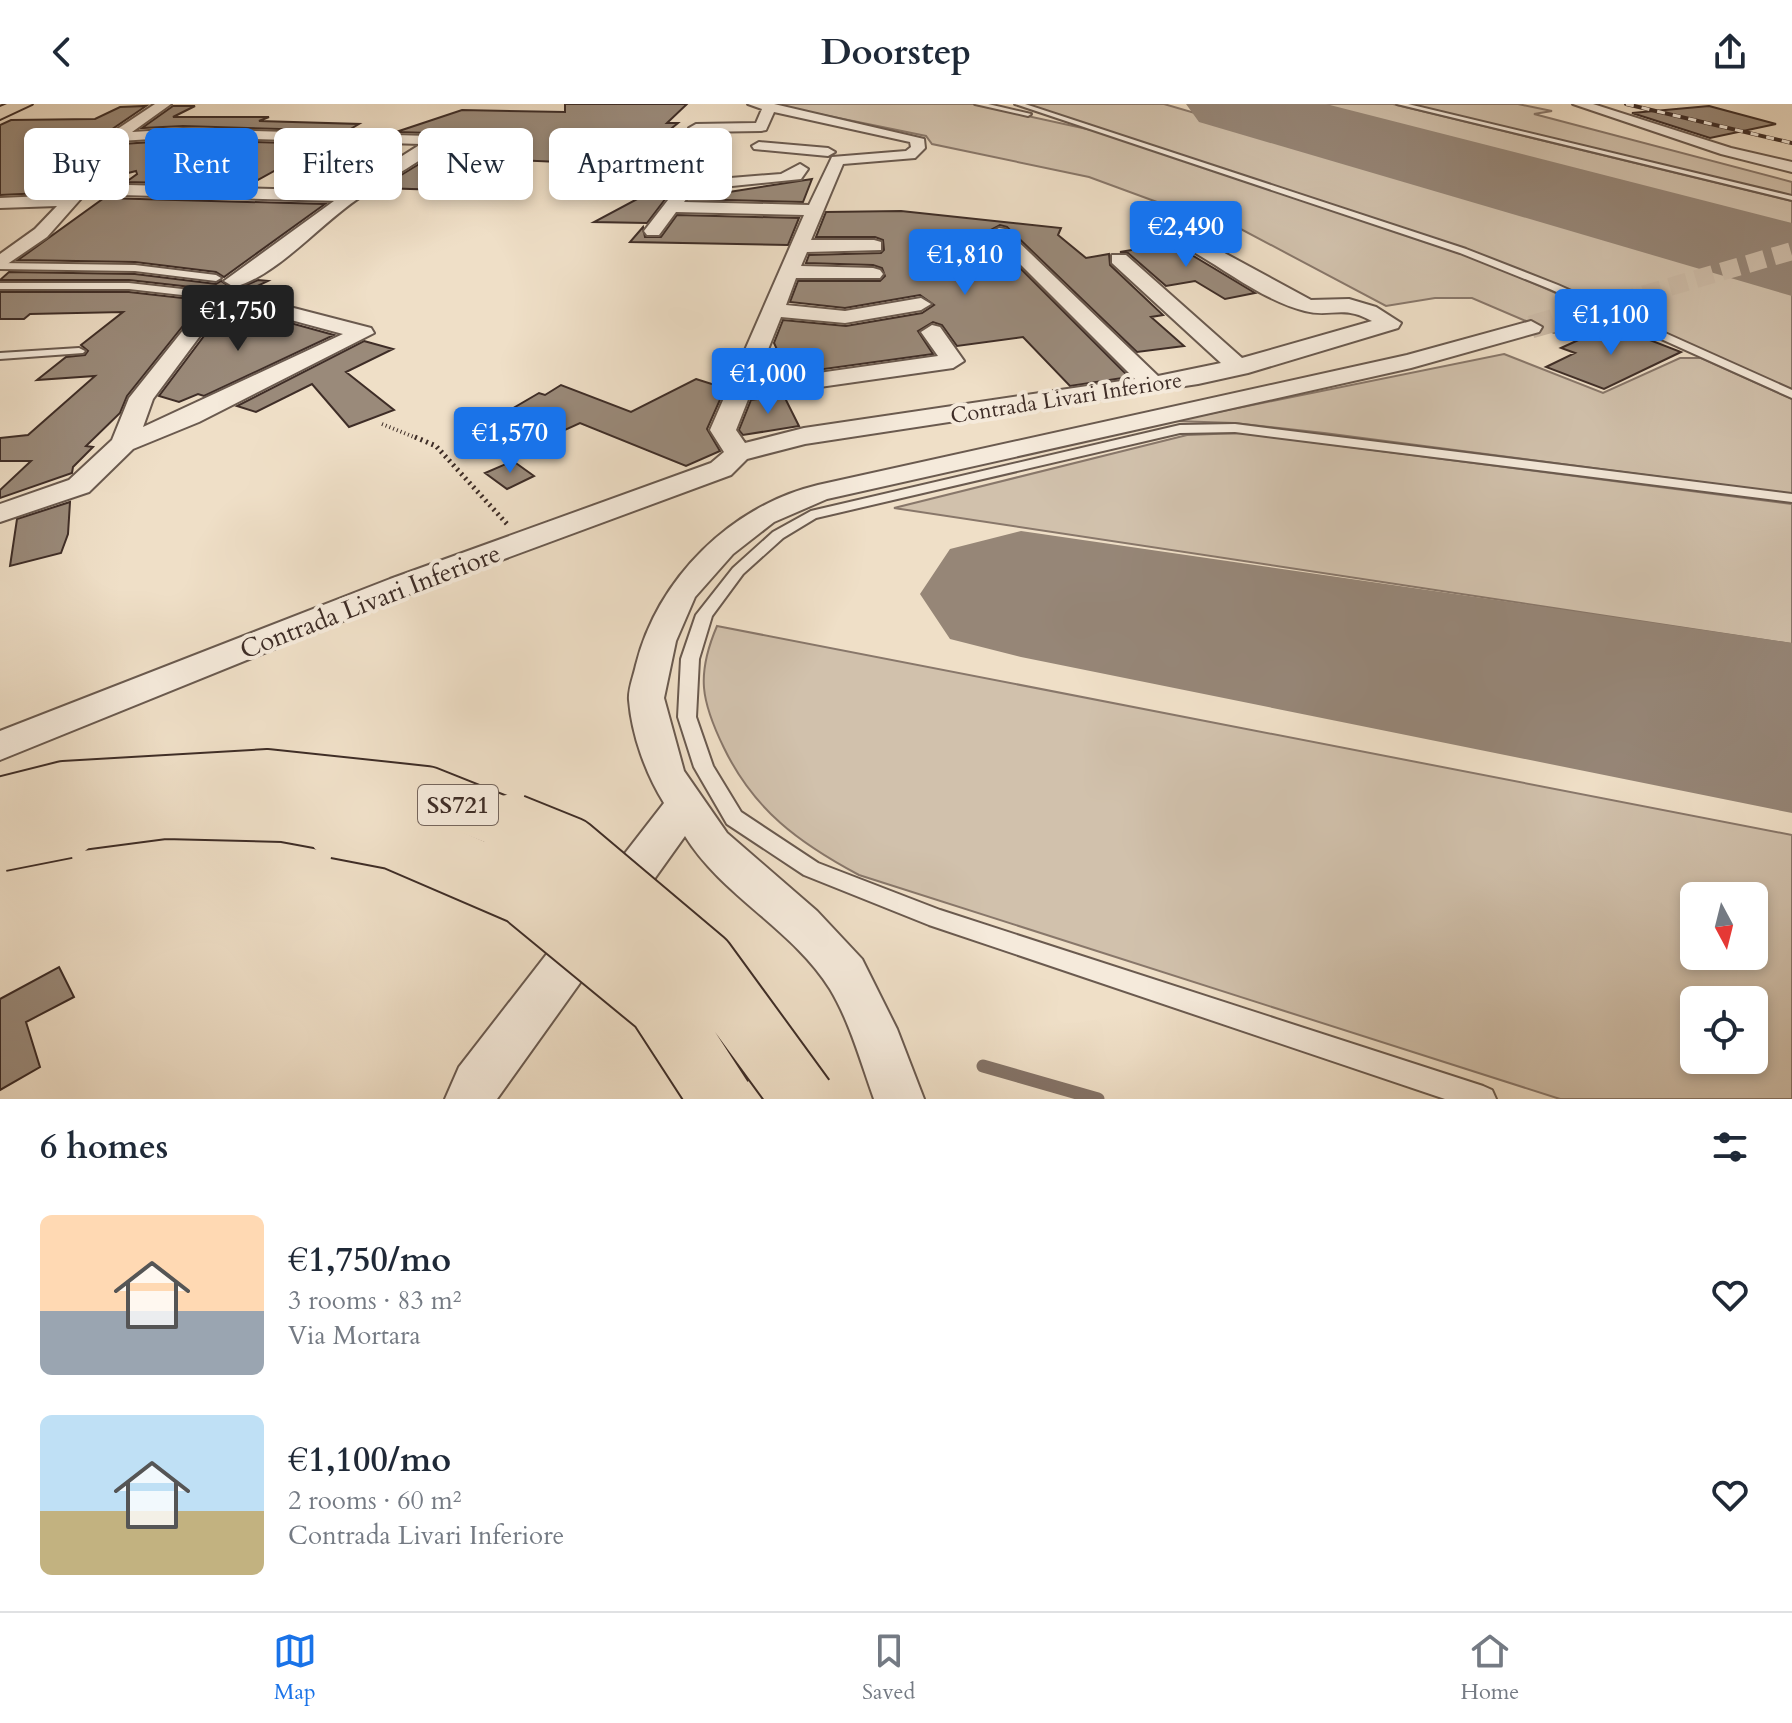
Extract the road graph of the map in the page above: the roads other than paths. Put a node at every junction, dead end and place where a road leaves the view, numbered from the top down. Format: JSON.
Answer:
{"nodes":[{"id":1,"x":6,"y":104,"type":"edge"},
{"id":2,"x":23,"y":104,"type":"edge"},
{"id":3,"x":164,"y":104,"type":"edge"},
{"id":4,"x":978,"y":104,"type":"edge"},
{"id":5,"x":1018,"y":104,"type":"edge"},
{"id":6,"x":1400,"y":104,"type":"edge"},
{"id":7,"x":1580,"y":104,"type":"edge"},
{"id":8,"x":0,"y":106,"type":"edge"},
{"id":9,"x":763,"y":106,"type":"edge"},
{"id":10,"x":0,"y":113,"type":"edge"},
{"id":11,"x":128,"y":128,"type":"edge"},
{"id":12,"x":696,"y":128,"type":"dead end"},
{"id":13,"x":1099,"y":131,"type":"junction"},
{"id":14,"x":129,"y":136,"type":"edge"},
{"id":15,"x":274,"y":136,"type":"edge"},
{"id":16,"x":402,"y":139,"type":"edge"},
{"id":17,"x":759,"y":146,"type":"dead end"},
{"id":18,"x":918,"y":148,"type":"junction"},
{"id":19,"x":402,"y":163,"type":"edge"},
{"id":20,"x":1792,"y":167,"type":"edge"},
{"id":21,"x":800,"y":169,"type":"dead end"},
{"id":22,"x":129,"y":195,"type":"edge"},
{"id":23,"x":274,"y":196,"type":"edge"},
{"id":24,"x":1792,"y":198,"type":"edge"},
{"id":25,"x":28,"y":200,"type":"edge"},
{"id":26,"x":71,"y":200,"type":"edge"},
{"id":27,"x":345,"y":200,"type":"edge"},
{"id":28,"x":0,"y":203,"type":"edge"},
{"id":29,"x":672,"y":207,"type":"junction"},
{"id":30,"x":815,"y":210,"type":"junction"},
{"id":31,"x":653,"y":231,"type":"dead end"},
{"id":32,"x":999,"y":233,"type":"dead end"},
{"id":33,"x":803,"y":246,"type":"junction"},
{"id":34,"x":874,"y":246,"type":"dead end"},
{"id":35,"x":1199,"y":247,"type":"dead end"},
{"id":36,"x":1119,"y":259,"type":"dead end"},
{"id":37,"x":0,"y":264,"type":"edge"},
{"id":38,"x":791,"y":272,"type":"junction"},
{"id":39,"x":873,"y":274,"type":"dead end"},
{"id":40,"x":216,"y":278,"type":"dead end"},
{"id":41,"x":234,"y":281,"type":"dead end"},
{"id":42,"x":0,"y":286,"type":"edge"},
{"id":43,"x":200,"y":294,"type":"dead end"},
{"id":44,"x":921,"y":304,"type":"dead end"},
{"id":45,"x":775,"y":310,"type":"junction"},
{"id":46,"x":1531,"y":327,"type":"tunnel mouth"},
{"id":47,"x":932,"y":332,"type":"dead end"},
{"id":48,"x":79,"y":351,"type":"dead end"},
{"id":49,"x":0,"y":356,"type":"edge"},
{"id":50,"x":1240,"y":368,"type":"junction"},
{"id":51,"x":1153,"y":384,"type":"junction"},
{"id":52,"x":740,"y":391,"type":"junction"},
{"id":53,"x":1792,"y":394,"type":"edge"},
{"id":54,"x":124,"y":443,"type":"junction"},
{"id":55,"x":738,"y":453,"type":"junction"},
{"id":56,"x":1792,"y":498,"type":"edge"},
{"id":57,"x":0,"y":513,"type":"edge"},
{"id":58,"x":0,"y":746,"type":"edge"},
{"id":59,"x":0,"y":803,"type":"edge"},
{"id":60,"x":686,"y":804,"type":"junction"},
{"id":61,"x":0,"y":839,"type":"edge"},
{"id":62,"x":470,"y":1099,"type":"edge"},
{"id":63,"x":721,"y":1099,"type":"edge"},
{"id":64,"x":803,"y":1099,"type":"edge"},
{"id":65,"x":899,"y":1099,"type":"edge"},
{"id":66,"x":1483,"y":1099,"type":"edge"}],
"edges":[{"from":1,"to":8,"type":"highway"},
{"from":2,"to":10,"type":"highway"},
{"from":3,"to":11,"type":"street"},
{"from":4,"to":13,"type":"lane"},
{"from":5,"to":13,"type":"lane"},
{"from":6,"to":24,"type":"lane"},
{"from":7,"to":20,"type":"street"},
{"from":9,"to":12,"type":"street"},
{"from":9,"to":18,"type":"street"},
{"from":13,"to":53,"type":"lane"},
{"from":14,"to":15,"type":"street"},
{"from":16,"to":19,"type":"street"},
{"from":17,"to":18,"type":"street"},
{"from":18,"to":30,"type":"street"},
{"from":21,"to":29,"type":"street"},
{"from":22,"to":23,"type":"street"},
{"from":25,"to":28,"type":"street"},
{"from":26,"to":37,"type":"street"},
{"from":27,"to":41,"type":"street"},
{"from":29,"to":30,"type":"street"},
{"from":29,"to":31,"type":"street"},
{"from":30,"to":33,"type":"street"},
{"from":32,"to":51,"type":"street"},
{"from":33,"to":34,"type":"street"},
{"from":33,"to":38,"type":"street"},
{"from":35,"to":50,"type":"street","name":"Contrada Livari Inferiore"},
{"from":36,"to":50,"type":"street"},
{"from":37,"to":40,"type":"lane"},
{"from":38,"to":39,"type":"street"},
{"from":38,"to":45,"type":"street"},
{"from":42,"to":43,"type":"lane"},
{"from":44,"to":45,"type":"street"},
{"from":45,"to":52,"type":"street"},
{"from":46,"to":60,"type":"street"},
{"from":47,"to":52,"type":"street"},
{"from":48,"to":49,"type":"lane"},
{"from":50,"to":51,"type":"street","name":"Contrada Livari Inferiore"},
{"from":51,"to":55,"type":"street","name":"Contrada Livari Inferiore"},
{"from":52,"to":55,"type":"street"},
{"from":54,"to":54,"type":"street"},
{"from":54,"to":57,"type":"street"},
{"from":55,"to":58,"type":"street","name":"Contrada Livari Inferiore"},
{"from":56,"to":66,"type":"lane"},
{"from":59,"to":64,"type":"highway","number":"SS721","bridge":true},
{"from":60,"to":62,"type":"street"},
{"from":60,"to":65,"type":"street"},
{"from":61,"to":63,"type":"highway","number":"SS721","bridge":true}]}
